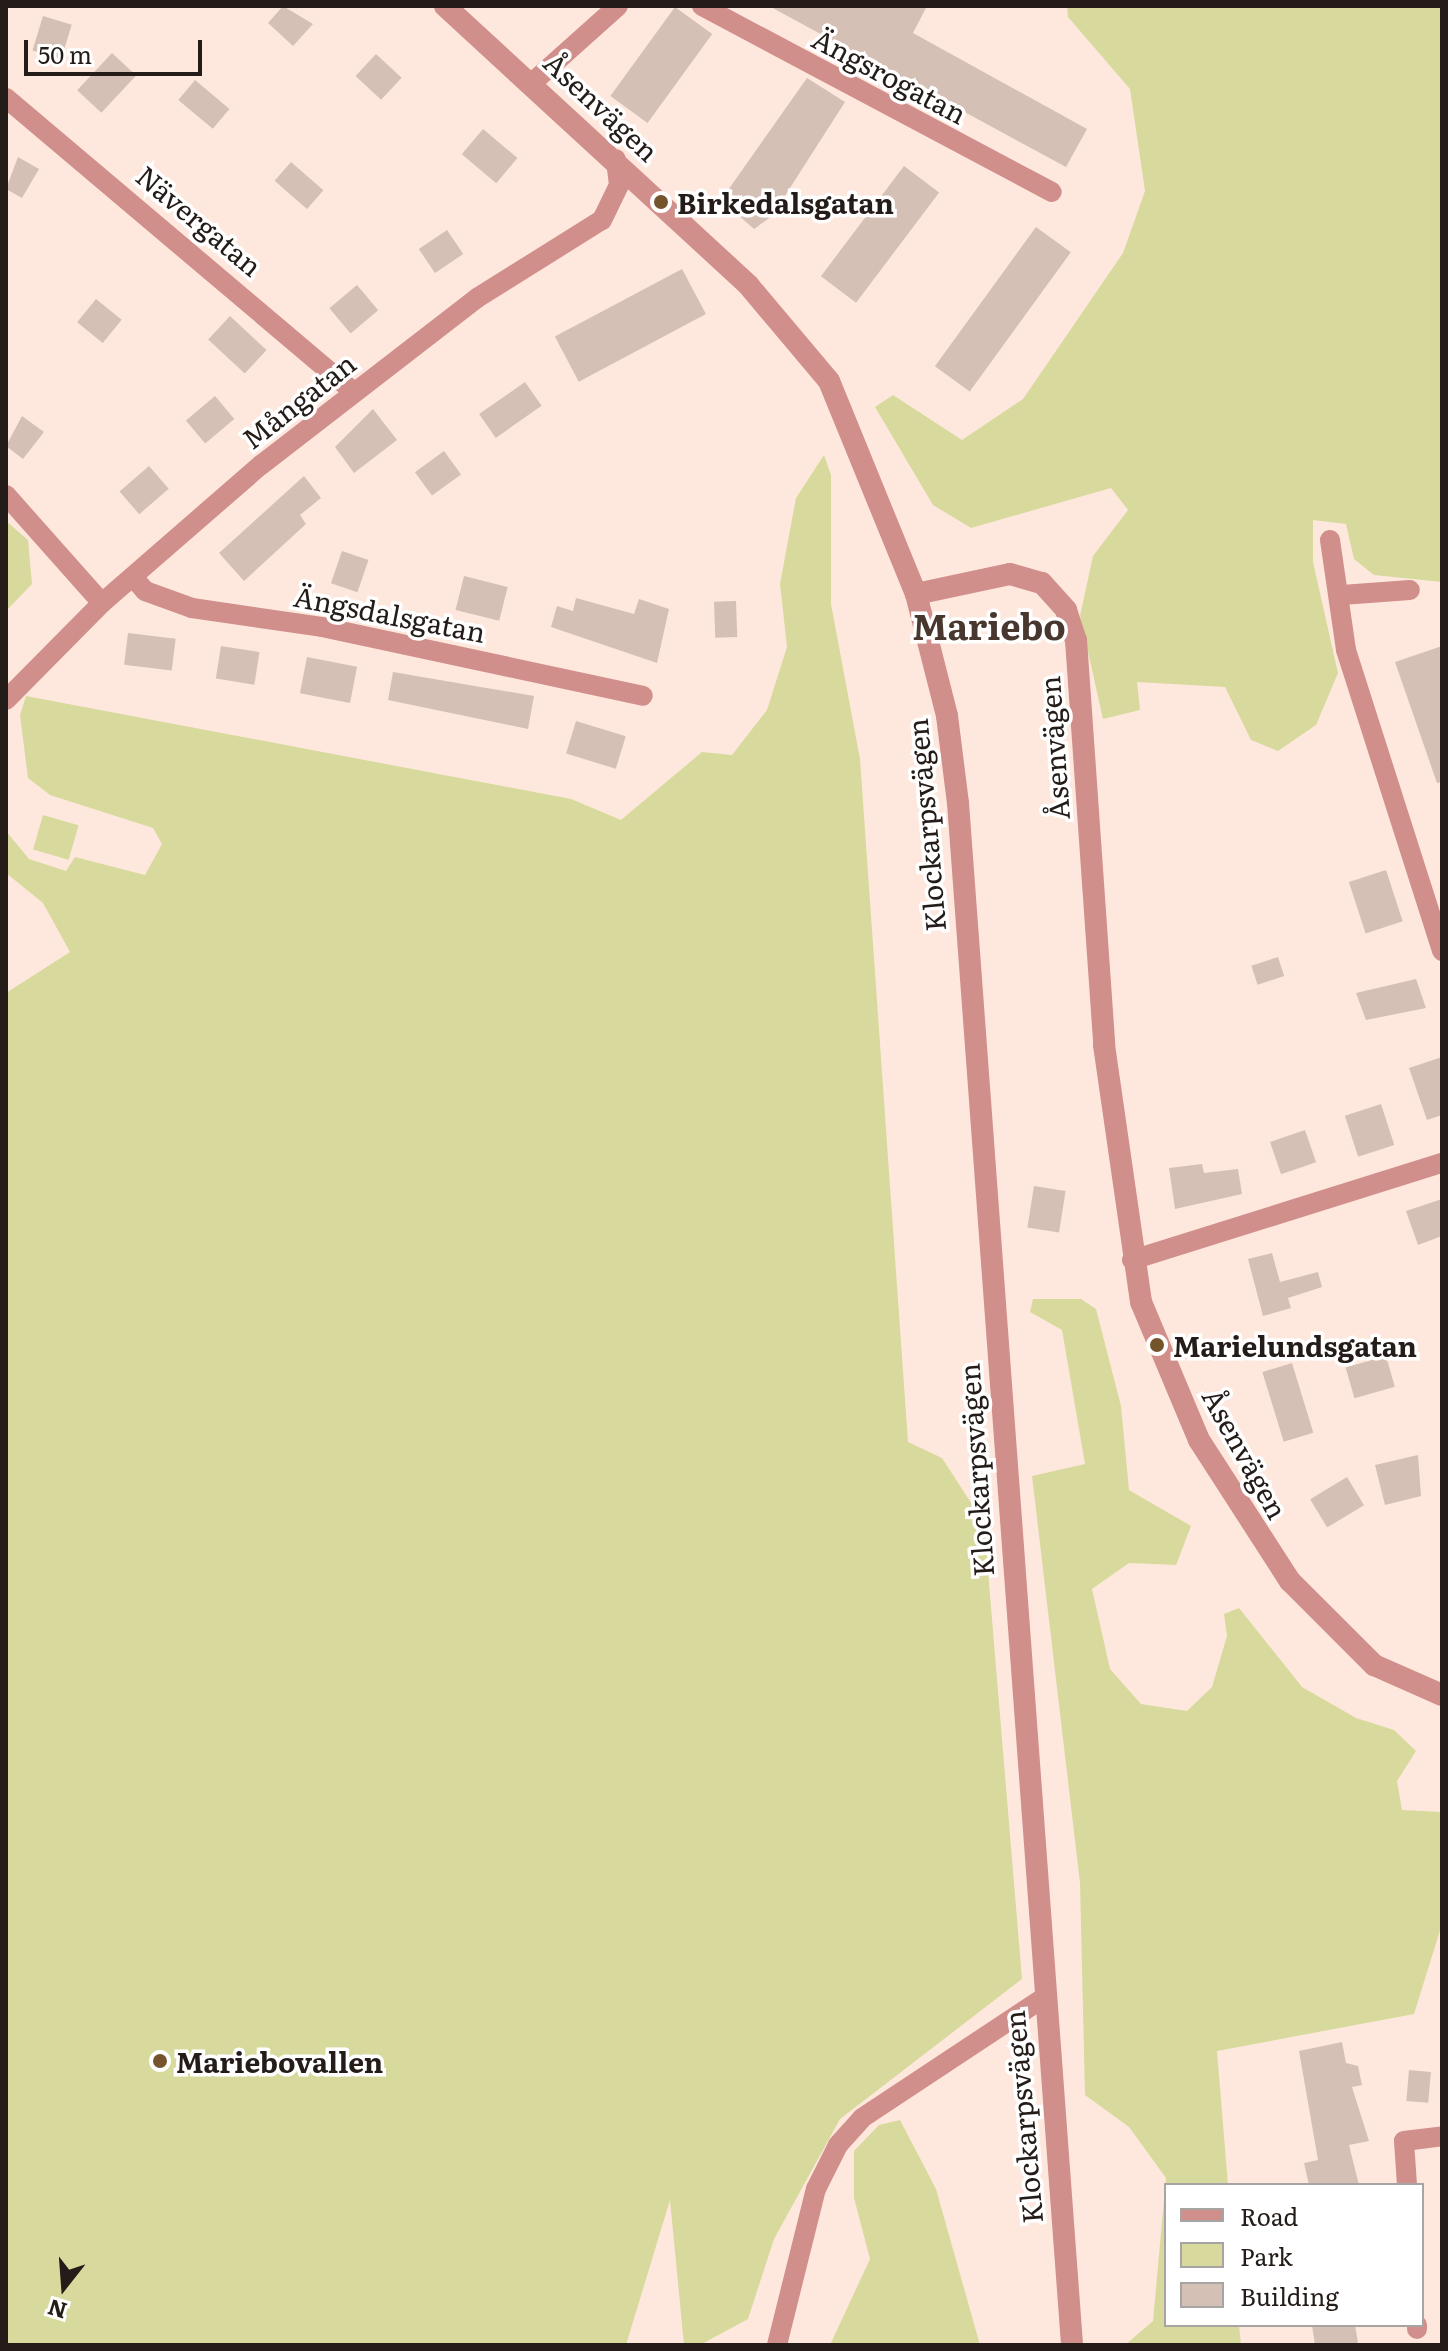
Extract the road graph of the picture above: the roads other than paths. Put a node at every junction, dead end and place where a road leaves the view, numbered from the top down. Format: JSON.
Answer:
{"nodes":[{"id":1,"x":445,"y":6,"type":"edge"},
{"id":2,"x":618,"y":6,"type":"edge"},
{"id":3,"x":702,"y":6,"type":"edge"},
{"id":4,"x":533,"y":82,"type":"junction"},
{"id":5,"x":6,"y":98,"type":"edge"},
{"id":6,"x":616,"y":159,"type":"junction"},
{"id":7,"x":1052,"y":192,"type":"dead end"},
{"id":8,"x":353,"y":391,"type":"junction"},
{"id":9,"x":6,"y":495,"type":"edge"},
{"id":10,"x":1330,"y":540,"type":"dead end"},
{"id":11,"x":133,"y":577,"type":"junction"},
{"id":12,"x":1410,"y":590,"type":"dead end"},
{"id":13,"x":916,"y":594,"type":"junction"},
{"id":14,"x":1342,"y":595,"type":"junction"},
{"id":15,"x":102,"y":603,"type":"junction"},
{"id":16,"x":643,"y":696,"type":"dead end"},
{"id":17,"x":6,"y":700,"type":"edge"},
{"id":18,"x":1442,"y":951,"type":"edge"},
{"id":19,"x":1442,"y":1163,"type":"edge"},
{"id":20,"x":1132,"y":1260,"type":"junction"},
{"id":21,"x":1442,"y":1695,"type":"edge"},
{"id":22,"x":1042,"y":1999,"type":"junction"},
{"id":23,"x":1442,"y":2136,"type":"edge"},
{"id":24,"x":1407,"y":2183,"type":"edge"},
{"id":25,"x":777,"y":2345,"type":"edge"},
{"id":26,"x":1072,"y":2345,"type":"edge"}],
"edges":[{"from":1,"to":4,"type":"street","name":"Åsenvägen"},
{"from":2,"to":4,"type":"street"},
{"from":3,"to":7,"type":"street","name":"Ängsrogatan"},
{"from":4,"to":6,"type":"street","name":"Åsenvägen"},
{"from":5,"to":8,"type":"street","name":"Nävergatan"},
{"from":6,"to":8,"type":"street","name":"Mångatan"},
{"from":6,"to":13,"type":"street","name":"Åsenvägen"},
{"from":8,"to":11,"type":"street","name":"Mångatan"},
{"from":9,"to":15,"type":"street"},
{"from":10,"to":14,"type":"street"},
{"from":11,"to":15,"type":"street","name":"Mångatan"},
{"from":11,"to":16,"type":"street","name":"Ängsdalsgatan"},
{"from":12,"to":14,"type":"street"},
{"from":13,"to":20,"type":"street","name":"Åsenvägen"},
{"from":13,"to":22,"type":"street","name":"Klockarpsvägen"},
{"from":14,"to":18,"type":"street"},
{"from":15,"to":17,"type":"street","name":"Mångatan"},
{"from":19,"to":20,"type":"street"},
{"from":20,"to":21,"type":"street","name":"Åsenvägen"},
{"from":22,"to":25,"type":"street"},
{"from":22,"to":26,"type":"street","name":"Klockarpsvägen"},
{"from":23,"to":24,"type":"street"}]}
